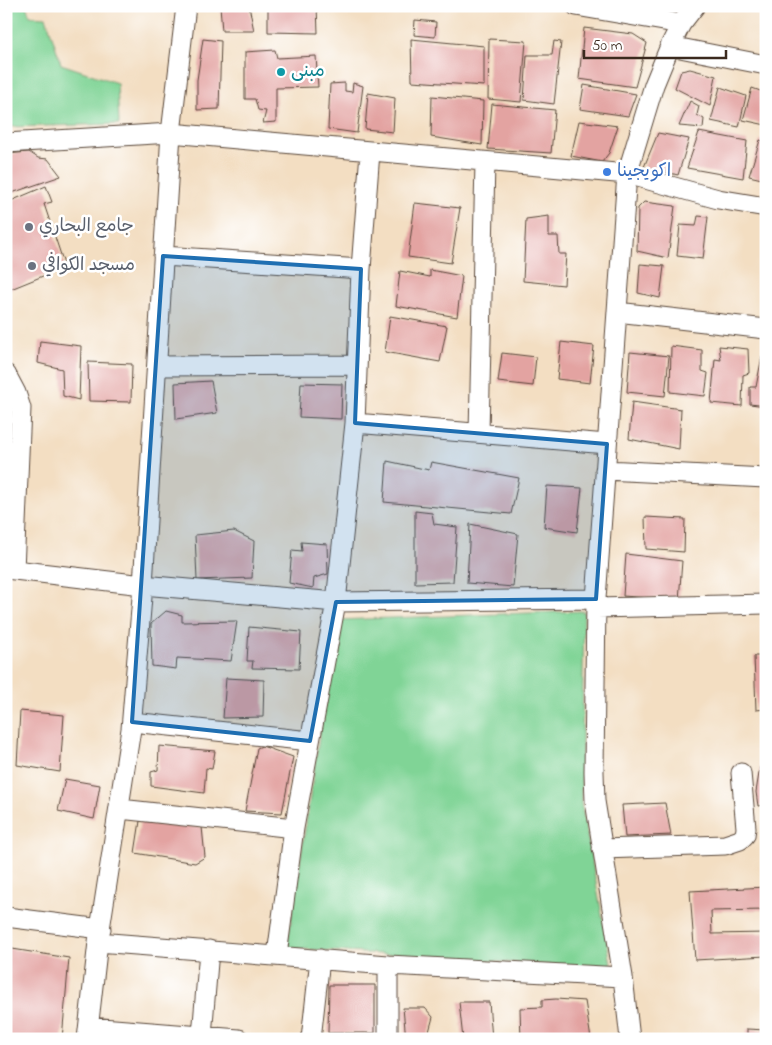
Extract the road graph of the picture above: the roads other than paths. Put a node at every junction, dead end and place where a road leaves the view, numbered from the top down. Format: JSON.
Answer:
{"nodes":[{"id":1,"x":186,"y":6,"type":"edge"},
{"id":2,"x":576,"y":6,"type":"edge"},
{"id":3,"x":695,"y":6,"type":"edge"},
{"id":4,"x":681,"y":24,"type":"junction"},
{"id":5,"x":670,"y":46,"type":"junction"},
{"id":6,"x":766,"y":66,"type":"edge"},
{"id":7,"x":171,"y":133,"type":"junction"},
{"id":8,"x":6,"y":143,"type":"edge"},
{"id":9,"x":370,"y":152,"type":"junction"},
{"id":10,"x":485,"y":162,"type":"junction"},
{"id":11,"x":627,"y":174,"type":"junction"},
{"id":12,"x":766,"y":207,"type":"edge"},
{"id":13,"x":163,"y":256,"type":"junction"},
{"id":14,"x":361,"y":269,"type":"junction"},
{"id":15,"x":617,"y":312,"type":"junction"},
{"id":16,"x":766,"y":330,"type":"edge"},
{"id":17,"x":356,"y":365,"type":"junction"},
{"id":18,"x":157,"y":366,"type":"junction"},
{"id":19,"x":6,"y":374,"type":"edge"},
{"id":20,"x":355,"y":423,"type":"junction"},
{"id":21,"x":479,"y":433,"type":"junction"},
{"id":22,"x":607,"y":444,"type":"junction"},
{"id":23,"x":605,"y":470,"type":"junction"},
{"id":24,"x":766,"y":478,"type":"edge"},
{"id":25,"x":10,"y":570,"type":"edge"},
{"id":26,"x":143,"y":585,"type":"junction"},
{"id":27,"x":336,"y":602,"type":"junction"},
{"id":28,"x":596,"y":604,"type":"junction"},
{"id":29,"x":766,"y":604,"type":"edge"},
{"id":30,"x":132,"y":722,"type":"junction"},
{"id":31,"x":310,"y":741,"type":"junction"},
{"id":32,"x":741,"y":774,"type":"dead end"},
{"id":33,"x":120,"y":809,"type":"junction"},
{"id":34,"x":294,"y":828,"type":"junction"},
{"id":35,"x":602,"y":849,"type":"junction"},
{"id":36,"x":6,"y":917,"type":"edge"},
{"id":37,"x":100,"y":935,"type":"junction"},
{"id":38,"x":209,"y":950,"type":"junction"},
{"id":39,"x":276,"y":955,"type":"junction"},
{"id":40,"x":320,"y":959,"type":"junction"},
{"id":41,"x":388,"y":965,"type":"junction"},
{"id":42,"x":623,"y":977,"type":"junction"},
{"id":43,"x":88,"y":1033,"type":"edge"},
{"id":44,"x":202,"y":1036,"type":"junction"},
{"id":45,"x":239,"y":1039,"type":"edge"},
{"id":46,"x":311,"y":1039,"type":"edge"},
{"id":47,"x":388,"y":1039,"type":"edge"},
{"id":48,"x":630,"y":1039,"type":"edge"}],
"edges":[{"from":1,"to":7,"type":"street"},
{"from":2,"to":4,"type":"street"},
{"from":3,"to":4,"type":"street"},
{"from":4,"to":5,"type":"street"},
{"from":5,"to":6,"type":"street"},
{"from":5,"to":11,"type":"street"},
{"from":7,"to":8,"type":"street"},
{"from":7,"to":9,"type":"street"},
{"from":7,"to":13,"type":"street"},
{"from":9,"to":10,"type":"street"},
{"from":9,"to":14,"type":"street"},
{"from":10,"to":11,"type":"street"},
{"from":10,"to":21,"type":"street"},
{"from":11,"to":12,"type":"street"},
{"from":11,"to":15,"type":"street"},
{"from":13,"to":14,"type":"street"},
{"from":13,"to":18,"type":"street"},
{"from":14,"to":17,"type":"street"},
{"from":15,"to":16,"type":"street"},
{"from":15,"to":22,"type":"street"},
{"from":17,"to":18,"type":"street"},
{"from":17,"to":20,"type":"street"},
{"from":18,"to":26,"type":"street"},
{"from":19,"to":25,"type":"street"},
{"from":20,"to":21,"type":"street"},
{"from":20,"to":27,"type":"street"},
{"from":21,"to":22,"type":"street"},
{"from":22,"to":23,"type":"street"},
{"from":23,"to":24,"type":"street"},
{"from":23,"to":28,"type":"street"},
{"from":25,"to":26,"type":"street"},
{"from":26,"to":27,"type":"street"},
{"from":26,"to":30,"type":"street"},
{"from":27,"to":28,"type":"street"},
{"from":27,"to":31,"type":"street"},
{"from":28,"to":29,"type":"street"},
{"from":28,"to":35,"type":"street"},
{"from":30,"to":31,"type":"street"},
{"from":30,"to":33,"type":"street"},
{"from":31,"to":34,"type":"street"},
{"from":32,"to":35,"type":"street"},
{"from":33,"to":34,"type":"street"},
{"from":33,"to":37,"type":"street"},
{"from":34,"to":39,"type":"street"},
{"from":35,"to":42,"type":"street"},
{"from":36,"to":37,"type":"street"},
{"from":37,"to":38,"type":"street"},
{"from":37,"to":43,"type":"street"},
{"from":38,"to":39,"type":"street"},
{"from":38,"to":44,"type":"street"},
{"from":39,"to":40,"type":"street"},
{"from":40,"to":41,"type":"street"},
{"from":40,"to":46,"type":"street"},
{"from":41,"to":42,"type":"street"},
{"from":41,"to":47,"type":"street"},
{"from":42,"to":48,"type":"street"},
{"from":43,"to":44,"type":"street"},
{"from":44,"to":45,"type":"street"}]}
